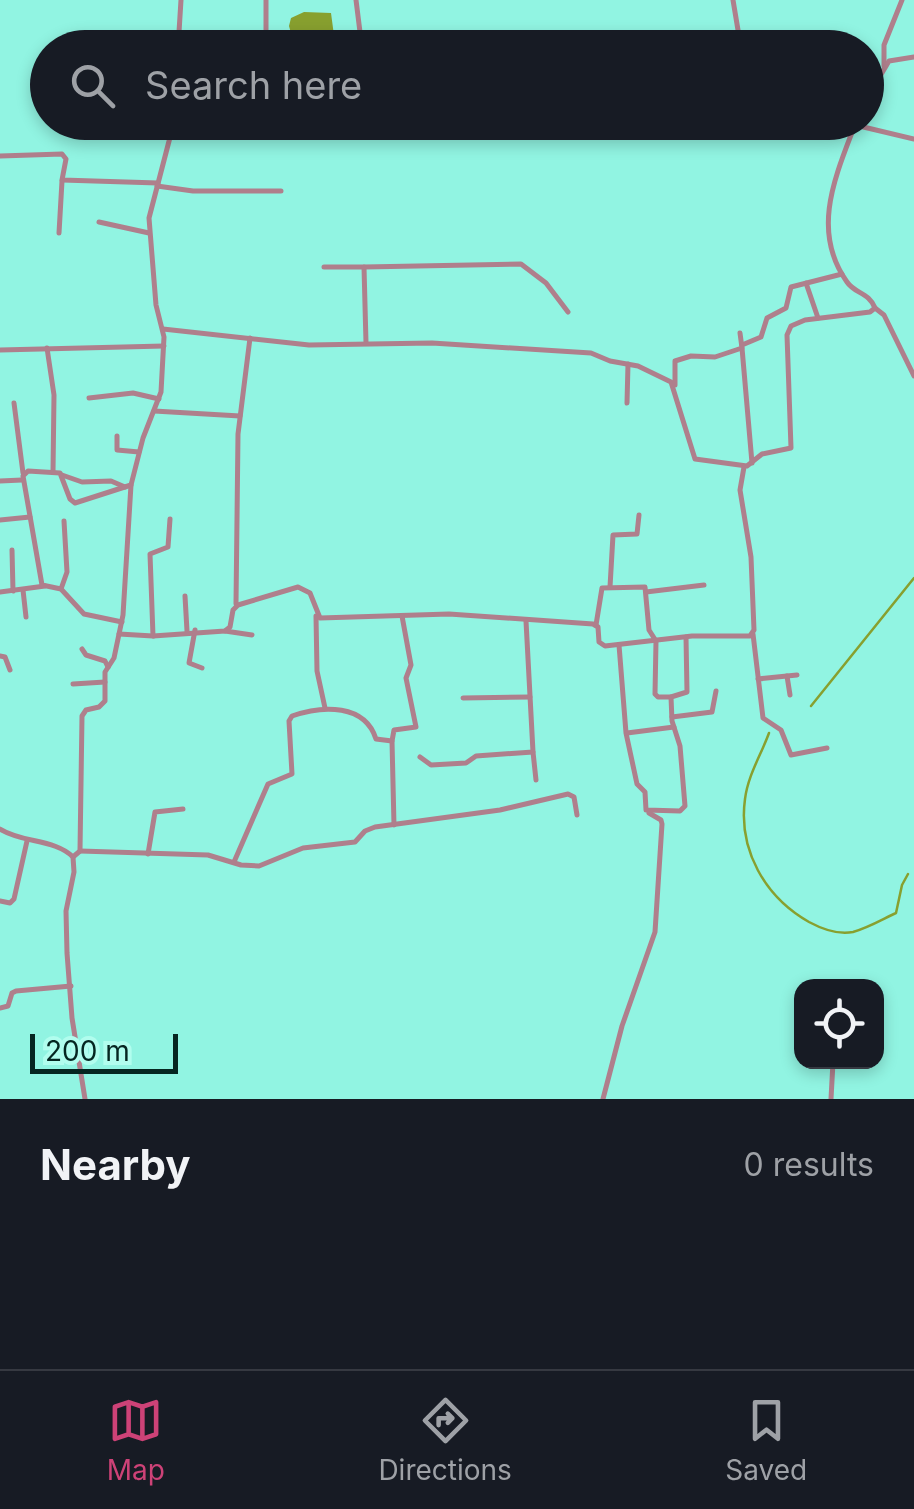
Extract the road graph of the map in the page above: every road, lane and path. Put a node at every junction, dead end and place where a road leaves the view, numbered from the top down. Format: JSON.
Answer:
{"nodes":[{"id":1,"x":181,"y":0,"type":"edge"},
{"id":2,"x":266,"y":0,"type":"edge"},
{"id":3,"x":356,"y":0,"type":"edge"},
{"id":4,"x":733,"y":0,"type":"edge"},
{"id":5,"x":902,"y":0,"type":"edge"},
{"id":6,"x":179,"y":30,"type":"edge"},
{"id":7,"x":266,"y":30,"type":"edge"},
{"id":8,"x":360,"y":30,"type":"edge"},
{"id":9,"x":738,"y":30,"type":"edge"},
{"id":10,"x":914,"y":57,"type":"edge"},
{"id":11,"x":884,"y":66,"type":"joint"},
{"id":12,"x":884,"y":131,"type":"edge"},
{"id":13,"x":914,"y":139,"type":"edge"},
{"id":14,"x":169,"y":140,"type":"edge"},
{"id":15,"x":850,"y":140,"type":"edge"},
{"id":16,"x":0,"y":156,"type":"edge"},
{"id":17,"x":62,"y":180,"type":"junction"},
{"id":18,"x":158,"y":184,"type":"junction"},
{"id":19,"x":281,"y":191,"type":"dead end"},
{"id":20,"x":99,"y":222,"type":"dead end"},
{"id":21,"x":59,"y":233,"type":"dead end"},
{"id":22,"x":149,"y":234,"type":"junction"},
{"id":23,"x":364,"y":267,"type":"junction"},
{"id":24,"x":324,"y":268,"type":"dead end"},
{"id":25,"x":842,"y":274,"type":"junction"},
{"id":26,"x":806,"y":283,"type":"junction"},
{"id":27,"x":875,"y":308,"type":"junction"},
{"id":28,"x":568,"y":312,"type":"dead end"},
{"id":29,"x":818,"y":318,"type":"junction"},
{"id":30,"x":163,"y":329,"type":"junction"},
{"id":31,"x":740,"y":333,"type":"dead end"},
{"id":32,"x":250,"y":338,"type":"junction"},
{"id":33,"x":366,"y":344,"type":"junction"},
{"id":34,"x":164,"y":346,"type":"junction"},
{"id":35,"x":742,"y":346,"type":"junction"},
{"id":36,"x":47,"y":348,"type":"junction"},
{"id":37,"x":0,"y":350,"type":"edge"},
{"id":38,"x":628,"y":364,"type":"junction"},
{"id":39,"x":914,"y":376,"type":"edge"},
{"id":40,"x":674,"y":388,"type":"junction"},
{"id":41,"x":90,"y":398,"type":"dead end"},
{"id":42,"x":159,"y":398,"type":"junction"},
{"id":43,"x":14,"y":403,"type":"dead end"},
{"id":44,"x":627,"y":403,"type":"dead end"},
{"id":45,"x":154,"y":410,"type":"junction"},
{"id":46,"x":240,"y":416,"type":"junction"},
{"id":47,"x":117,"y":436,"type":"dead end"},
{"id":48,"x":139,"y":452,"type":"junction"},
{"id":49,"x":752,"y":463,"type":"junction"},
{"id":50,"x":744,"y":467,"type":"junction"},
{"id":51,"x":53,"y":472,"type":"junction"},
{"id":52,"x":62,"y":475,"type":"junction"},
{"id":53,"x":23,"y":477,"type":"junction"},
{"id":54,"x":0,"y":481,"type":"edge"},
{"id":55,"x":128,"y":486,"type":"junction"},
{"id":56,"x":639,"y":515,"type":"dead end"},
{"id":57,"x":30,"y":518,"type":"junction"},
{"id":58,"x":170,"y":519,"type":"dead end"},
{"id":59,"x":0,"y":520,"type":"edge"},
{"id":60,"x":64,"y":520,"type":"dead end"},
{"id":61,"x":12,"y":550,"type":"dead end"},
{"id":62,"x":704,"y":585,"type":"dead end"},
{"id":63,"x":44,"y":586,"type":"junction"},
{"id":64,"x":610,"y":587,"type":"junction"},
{"id":65,"x":62,"y":589,"type":"junction"},
{"id":66,"x":23,"y":590,"type":"junction"},
{"id":67,"x":13,"y":591,"type":"junction"},
{"id":68,"x":0,"y":592,"type":"edge"},
{"id":69,"x":646,"y":592,"type":"junction"},
{"id":70,"x":185,"y":596,"type":"dead end"},
{"id":71,"x":235,"y":607,"type":"junction"},
{"id":72,"x":316,"y":614,"type":"junction"},
{"id":73,"x":402,"y":616,"type":"junction"},
{"id":74,"x":26,"y":617,"type":"dead end"},
{"id":75,"x":526,"y":621,"type":"junction"},
{"id":76,"x":122,"y":622,"type":"junction"},
{"id":77,"x":596,"y":625,"type":"junction"},
{"id":78,"x":225,"y":630,"type":"junction"},
{"id":79,"x":191,"y":631,"type":"junction"},
{"id":80,"x":119,"y":634,"type":"junction"},
{"id":81,"x":753,"y":634,"type":"junction"},
{"id":82,"x":252,"y":635,"type":"dead end"},
{"id":83,"x":153,"y":636,"type":"junction"},
{"id":84,"x":686,"y":637,"type":"junction"},
{"id":85,"x":656,"y":642,"type":"junction"},
{"id":86,"x":618,"y":644,"type":"junction"},
{"id":87,"x":82,"y":649,"type":"dead end"},
{"id":88,"x":0,"y":656,"type":"edge"},
{"id":89,"x":108,"y":667,"type":"junction"},
{"id":90,"x":202,"y":668,"type":"dead end"},
{"id":91,"x":10,"y":670,"type":"dead end"},
{"id":92,"x":797,"y":675,"type":"dead end"},
{"id":93,"x":787,"y":676,"type":"junction"},
{"id":94,"x":758,"y":679,"type":"junction"},
{"id":95,"x":104,"y":682,"type":"junction"},
{"id":96,"x":73,"y":684,"type":"dead end"},
{"id":97,"x":716,"y":691,"type":"dead end"},
{"id":98,"x":790,"y":695,"type":"dead end"},
{"id":99,"x":530,"y":697,"type":"junction"},
{"id":100,"x":671,"y":697,"type":"junction"},
{"id":101,"x":463,"y":698,"type":"dead end"},
{"id":102,"x":324,"y":708,"type":"junction"},
{"id":103,"x":672,"y":716,"type":"junction"},
{"id":104,"x":674,"y":727,"type":"junction"},
{"id":105,"x":626,"y":733,"type":"junction"},
{"id":106,"x":392,"y":741,"type":"junction"},
{"id":107,"x":827,"y":748,"type":"dead end"},
{"id":108,"x":533,"y":752,"type":"junction"},
{"id":109,"x":420,"y":757,"type":"dead end"},
{"id":110,"x":536,"y":780,"type":"dead end"},
{"id":111,"x":183,"y":809,"type":"dead end"},
{"id":112,"x":648,"y":812,"type":"junction"},
{"id":113,"x":578,"y":814,"type":"dead end"},
{"id":114,"x":394,"y":825,"type":"junction"},
{"id":115,"x":0,"y":829,"type":"edge"},
{"id":116,"x":27,"y":841,"type":"junction"},
{"id":117,"x":80,"y":851,"type":"junction"},
{"id":118,"x":148,"y":854,"type":"junction"},
{"id":119,"x":73,"y":857,"type":"junction"},
{"id":120,"x":234,"y":862,"type":"junction"},
{"id":121,"x":0,"y":902,"type":"edge"},
{"id":122,"x":71,"y":986,"type":"junction"},
{"id":123,"x":0,"y":1008,"type":"edge"},
{"id":124,"x":833,"y":1069,"type":"edge"},
{"id":125,"x":85,"y":1099,"type":"edge"},
{"id":126,"x":603,"y":1099,"type":"edge"},
{"id":127,"x":831,"y":1099,"type":"edge"}],
"edges":[{"from":1,"to":6,"type":"street"},
{"from":2,"to":7,"type":"street"},
{"from":3,"to":8,"type":"street"},
{"from":4,"to":9,"type":"street"},
{"from":5,"to":11,"type":"street"},
{"from":10,"to":11,"type":"street"},
{"from":12,"to":13,"type":"street"},
{"from":14,"to":18,"type":"street"},
{"from":15,"to":25,"type":"street"},
{"from":16,"to":17,"type":"street"},
{"from":17,"to":18,"type":"street"},
{"from":17,"to":21,"type":"street"},
{"from":18,"to":19,"type":"street"},
{"from":18,"to":22,"type":"street"},
{"from":20,"to":22,"type":"street"},
{"from":22,"to":30,"type":"street"},
{"from":23,"to":24,"type":"street"},
{"from":23,"to":28,"type":"street"},
{"from":23,"to":33,"type":"street"},
{"from":25,"to":26,"type":"street"},
{"from":25,"to":27,"type":"street"},
{"from":26,"to":29,"type":"street"},
{"from":26,"to":35,"type":"street"},
{"from":27,"to":29,"type":"street"},
{"from":27,"to":39,"type":"street"},
{"from":29,"to":49,"type":"street"},
{"from":30,"to":32,"type":"street"},
{"from":30,"to":34,"type":"street"},
{"from":31,"to":35,"type":"street"},
{"from":32,"to":33,"type":"street"},
{"from":32,"to":46,"type":"street"},
{"from":33,"to":38,"type":"street"},
{"from":34,"to":36,"type":"street"},
{"from":34,"to":42,"type":"street"},
{"from":35,"to":40,"type":"street"},
{"from":35,"to":49,"type":"street"},
{"from":36,"to":37,"type":"street"},
{"from":36,"to":51,"type":"street"},
{"from":38,"to":40,"type":"street"},
{"from":38,"to":44,"type":"street"},
{"from":40,"to":50,"type":"street"},
{"from":41,"to":42,"type":"street"},
{"from":42,"to":45,"type":"street"},
{"from":43,"to":53,"type":"street"},
{"from":45,"to":46,"type":"street"},
{"from":45,"to":48,"type":"street"},
{"from":46,"to":71,"type":"street"},
{"from":47,"to":48,"type":"street"},
{"from":48,"to":55,"type":"street"},
{"from":49,"to":50,"type":"street"},
{"from":50,"to":81,"type":"street"},
{"from":51,"to":52,"type":"street"},
{"from":51,"to":53,"type":"street"},
{"from":52,"to":55,"type":"street"},
{"from":52,"to":55,"type":"street"},
{"from":53,"to":54,"type":"street"},
{"from":53,"to":57,"type":"street"},
{"from":55,"to":76,"type":"street"},
{"from":56,"to":64,"type":"street"},
{"from":57,"to":59,"type":"street"},
{"from":57,"to":63,"type":"street"},
{"from":58,"to":83,"type":"street"},
{"from":60,"to":65,"type":"street"},
{"from":61,"to":67,"type":"street"},
{"from":62,"to":69,"type":"street"},
{"from":63,"to":65,"type":"street"},
{"from":63,"to":66,"type":"street"},
{"from":64,"to":69,"type":"street"},
{"from":64,"to":77,"type":"street"},
{"from":65,"to":76,"type":"street"},
{"from":66,"to":67,"type":"street"},
{"from":66,"to":74,"type":"street"},
{"from":67,"to":68,"type":"street"},
{"from":69,"to":85,"type":"street"},
{"from":70,"to":79,"type":"street"},
{"from":71,"to":72,"type":"street"},
{"from":71,"to":78,"type":"street"},
{"from":72,"to":73,"type":"street"},
{"from":72,"to":102,"type":"street"},
{"from":73,"to":75,"type":"street"},
{"from":73,"to":106,"type":"street"},
{"from":75,"to":77,"type":"street"},
{"from":75,"to":99,"type":"street"},
{"from":76,"to":80,"type":"street"},
{"from":77,"to":86,"type":"street"},
{"from":78,"to":79,"type":"street"},
{"from":78,"to":82,"type":"street"},
{"from":79,"to":83,"type":"street"},
{"from":79,"to":90,"type":"street"},
{"from":80,"to":83,"type":"street"},
{"from":80,"to":89,"type":"street"},
{"from":81,"to":84,"type":"street"},
{"from":81,"to":94,"type":"street"},
{"from":84,"to":85,"type":"street"},
{"from":84,"to":100,"type":"street"},
{"from":85,"to":86,"type":"street"},
{"from":85,"to":100,"type":"street"},
{"from":86,"to":105,"type":"street"},
{"from":87,"to":89,"type":"street"},
{"from":88,"to":91,"type":"street"},
{"from":89,"to":95,"type":"street"},
{"from":92,"to":93,"type":"street"},
{"from":93,"to":94,"type":"street"},
{"from":93,"to":98,"type":"street"},
{"from":94,"to":107,"type":"street"},
{"from":95,"to":96,"type":"street"},
{"from":95,"to":117,"type":"street"},
{"from":97,"to":103,"type":"street"},
{"from":99,"to":101,"type":"street"},
{"from":99,"to":108,"type":"street"},
{"from":100,"to":103,"type":"street"},
{"from":102,"to":106,"type":"street"},
{"from":102,"to":120,"type":"street"},
{"from":103,"to":104,"type":"street"},
{"from":104,"to":105,"type":"street"},
{"from":104,"to":112,"type":"street"},
{"from":105,"to":112,"type":"street"},
{"from":106,"to":114,"type":"street"},
{"from":108,"to":109,"type":"street"},
{"from":108,"to":110,"type":"street"},
{"from":111,"to":118,"type":"street"},
{"from":112,"to":126,"type":"street"},
{"from":113,"to":114,"type":"street"},
{"from":114,"to":120,"type":"street"},
{"from":115,"to":116,"type":"street"},
{"from":116,"to":119,"type":"street"},
{"from":116,"to":121,"type":"street"},
{"from":117,"to":118,"type":"street"},
{"from":117,"to":119,"type":"street"},
{"from":118,"to":120,"type":"street"},
{"from":119,"to":122,"type":"street"},
{"from":122,"to":123,"type":"street"},
{"from":122,"to":125,"type":"street"},
{"from":124,"to":127,"type":"street"}]}
